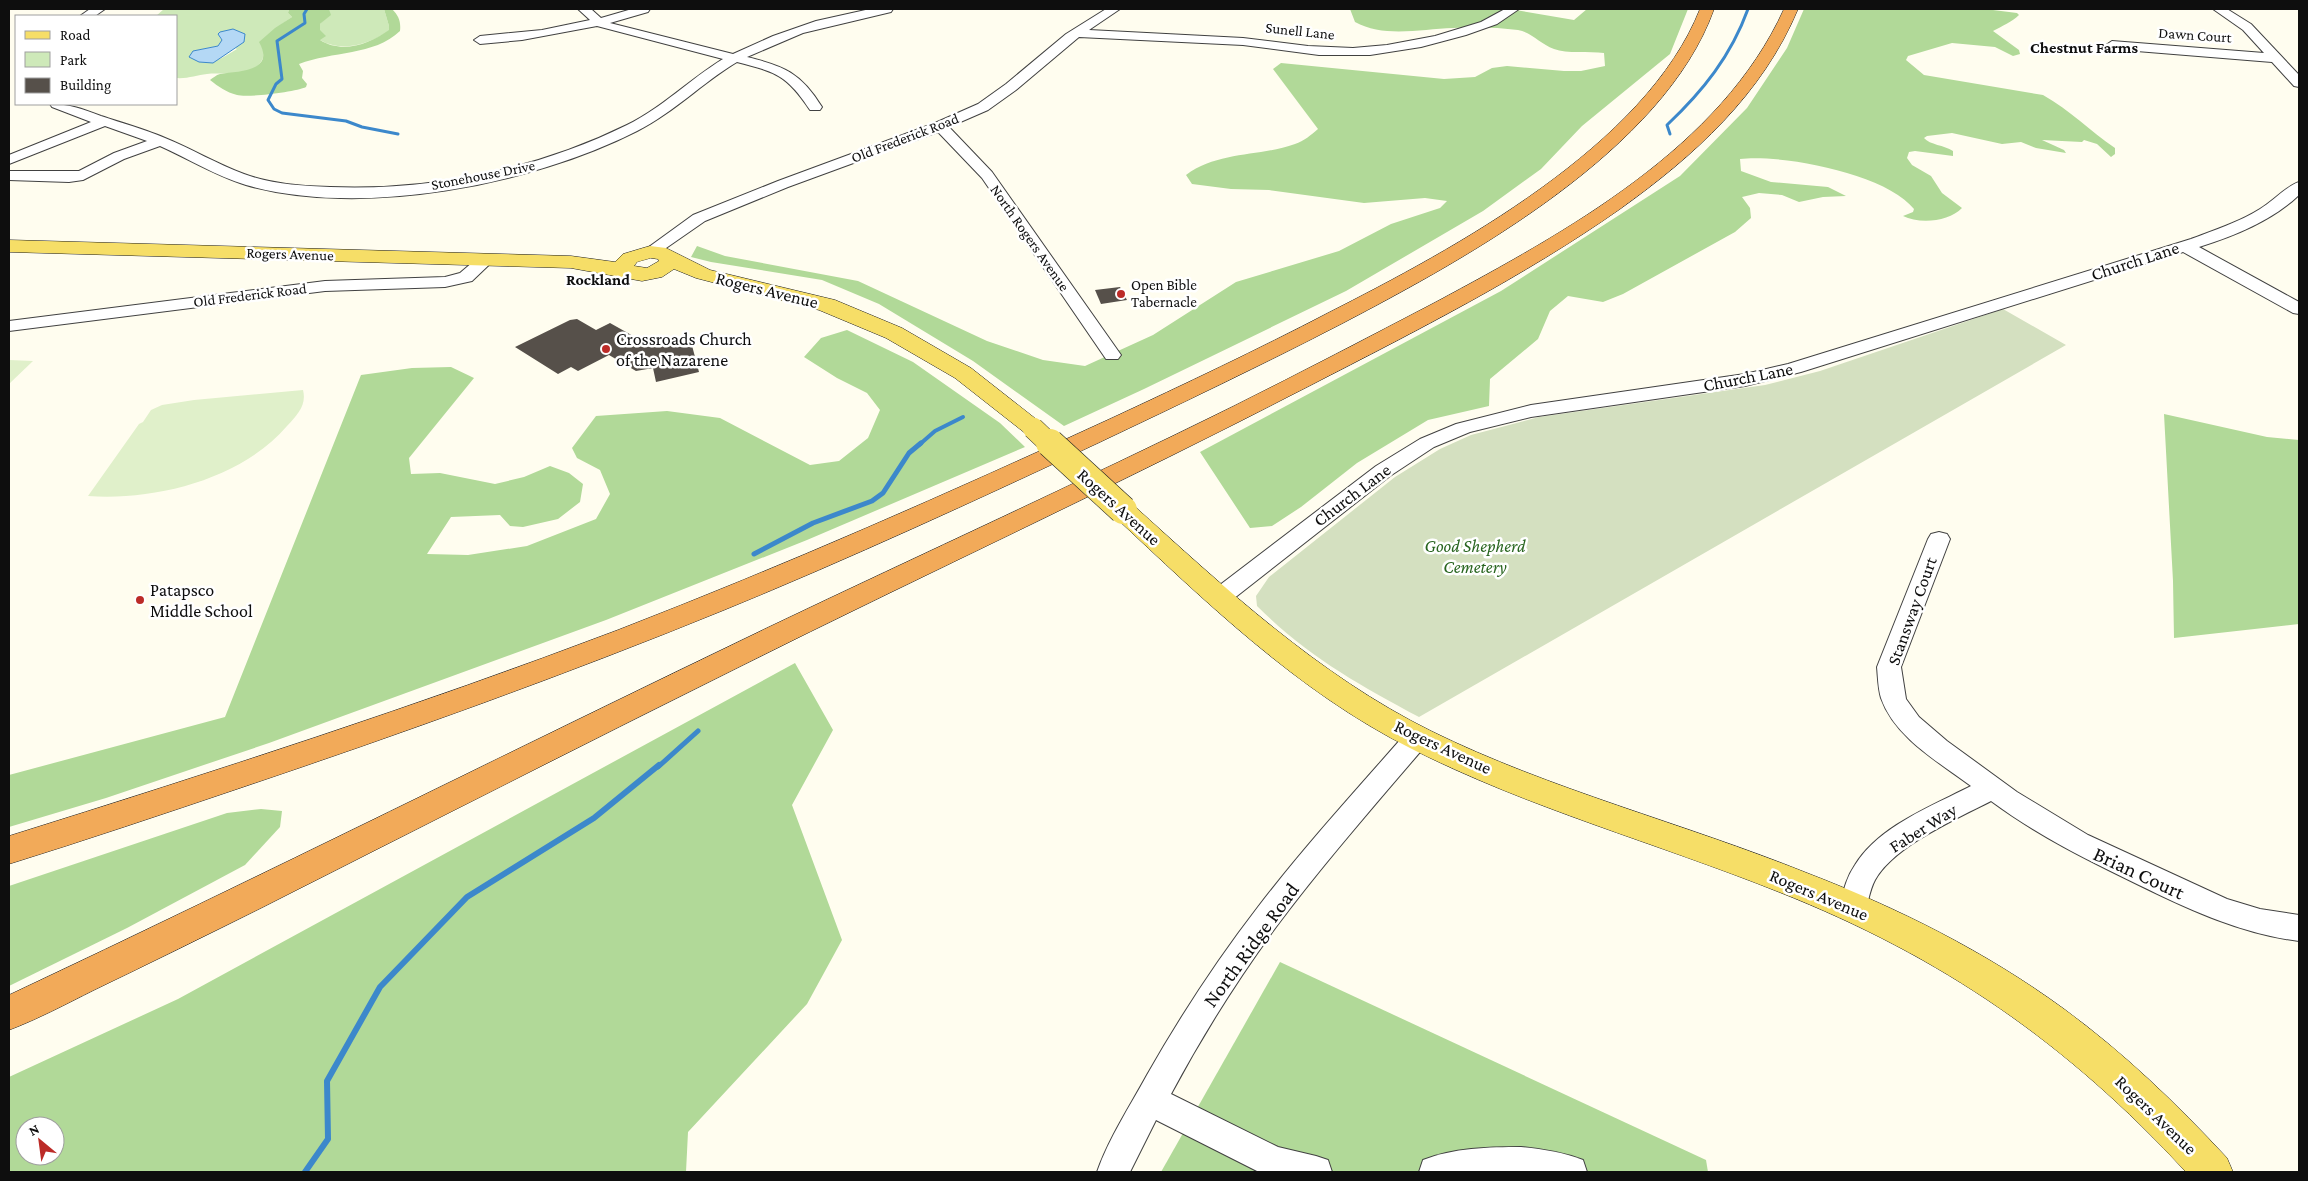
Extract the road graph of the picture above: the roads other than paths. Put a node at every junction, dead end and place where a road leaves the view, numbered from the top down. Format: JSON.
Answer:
{"nodes":[{"id":1,"x":99,"y":9,"type":"edge"},
{"id":2,"x":584,"y":9,"type":"edge"},
{"id":3,"x":644,"y":9,"type":"edge"},
{"id":4,"x":887,"y":9,"type":"edge"},
{"id":5,"x":1114,"y":9,"type":"edge"},
{"id":6,"x":1513,"y":9,"type":"edge"},
{"id":7,"x":1707,"y":9,"type":"edge"},
{"id":8,"x":1791,"y":9,"type":"edge"},
{"id":9,"x":2219,"y":9,"type":"edge"},
{"id":10,"x":88,"y":15,"type":"edge"},
{"id":11,"x":600,"y":23,"type":"junction"},
{"id":12,"x":1076,"y":33,"type":"junction"},
{"id":13,"x":480,"y":40,"type":"dead end"},
{"id":14,"x":2112,"y":45,"type":"dead end"},
{"id":15,"x":736,"y":57,"type":"junction"},
{"id":16,"x":2275,"y":58,"type":"junction"},
{"id":17,"x":2299,"y":83,"type":"edge"},
{"id":18,"x":60,"y":105,"type":"edge"},
{"id":19,"x":815,"y":107,"type":"dead end"},
{"id":20,"x":100,"y":119,"type":"junction"},
{"id":21,"x":940,"y":126,"type":"junction"},
{"id":22,"x":161,"y":141,"type":"junction"},
{"id":23,"x":9,"y":151,"type":"edge"},
{"id":24,"x":9,"y":160,"type":"edge"},
{"id":25,"x":9,"y":176,"type":"edge"},
{"id":26,"x":2299,"y":186,"type":"edge"},
{"id":27,"x":9,"y":246,"type":"edge"},
{"id":28,"x":2185,"y":246,"type":"junction"},
{"id":29,"x":649,"y":258,"type":"junction"},
{"id":30,"x":486,"y":260,"type":"junction"},
{"id":31,"x":654,"y":273,"type":"junction"},
{"id":32,"x":703,"y":274,"type":"junction"},
{"id":33,"x":2299,"y":309,"type":"edge"},
{"id":34,"x":9,"y":326,"type":"edge"},
{"id":35,"x":1112,"y":355,"type":"dead end"},
{"id":36,"x":1939,"y":539,"type":"dead end"},
{"id":37,"x":1220,"y":597,"type":"junction"},
{"id":38,"x":1418,"y":738,"type":"junction"},
{"id":39,"x":1992,"y":788,"type":"junction"},
{"id":40,"x":9,"y":850,"type":"edge"},
{"id":41,"x":1853,"y":908,"type":"junction"},
{"id":42,"x":2299,"y":928,"type":"edge"},
{"id":43,"x":9,"y":1013,"type":"edge"},
{"id":44,"x":1149,"y":1100,"type":"junction"},
{"id":45,"x":1112,"y":1172,"type":"edge"},
{"id":46,"x":1316,"y":1172,"type":"edge"},
{"id":47,"x":1435,"y":1172,"type":"edge"},
{"id":48,"x":1571,"y":1172,"type":"edge"},
{"id":49,"x":2213,"y":1172,"type":"edge"}],
"edges":[{"from":1,"to":10,"type":"street"},
{"from":2,"to":11,"type":"street"},
{"from":3,"to":11,"type":"street"},
{"from":4,"to":15,"type":"street","name":"Stonehouse Drive"},
{"from":5,"to":12,"type":"street","name":"Old Frederick Road"},
{"from":6,"to":12,"type":"street","name":"Sunell Lane"},
{"from":7,"to":40,"type":"highway"},
{"from":8,"to":43,"type":"highway"},
{"from":9,"to":16,"type":"street"},
{"from":11,"to":13,"type":"street"},
{"from":11,"to":15,"type":"street"},
{"from":12,"to":21,"type":"street","name":"Old Frederick Road"},
{"from":14,"to":16,"type":"street","name":"Dawn Court"},
{"from":15,"to":19,"type":"street"},
{"from":15,"to":22,"type":"street","name":"Stonehouse Drive"},
{"from":16,"to":17,"type":"street"},
{"from":18,"to":20,"type":"street","name":"Stonehouse Drive"},
{"from":20,"to":22,"type":"street","name":"Stonehouse Drive"},
{"from":20,"to":23,"type":"street"},
{"from":20,"to":24,"type":"street"},
{"from":21,"to":29,"type":"street","name":"Old Frederick Road"},
{"from":21,"to":35,"type":"street","name":"North Rogers Avenue"},
{"from":22,"to":25,"type":"street"},
{"from":26,"to":28,"type":"street","name":"Church Lane"},
{"from":27,"to":30,"type":"main road","name":"Rogers Avenue"},
{"from":28,"to":33,"type":"street"},
{"from":28,"to":37,"type":"street","name":"Church Lane"},
{"from":29,"to":30,"type":"main road","name":"Rogers Avenue"},
{"from":29,"to":31,"type":"main road"},
{"from":29,"to":31,"type":"main road","name":"Rogers Avenue"},
{"from":29,"to":32,"type":"main road","name":"Rogers Avenue"},
{"from":30,"to":34,"type":"street","name":"Old Frederick Road"},
{"from":31,"to":32,"type":"main road","name":"Rogers Avenue"},
{"from":32,"to":37,"type":"main road","name":"Rogers Avenue","bridge":true},
{"from":36,"to":39,"type":"street","name":"Stansway Court"},
{"from":37,"to":38,"type":"main road","name":"Rogers Avenue"},
{"from":38,"to":41,"type":"main road","name":"Rogers Avenue"},
{"from":38,"to":44,"type":"street","name":"North Ridge Road"},
{"from":39,"to":41,"type":"street","name":"Faber Way"},
{"from":39,"to":42,"type":"street","name":"Brian Court"},
{"from":41,"to":49,"type":"main road","name":"Rogers Avenue"},
{"from":44,"to":45,"type":"street","name":"North Ridge Road"},
{"from":44,"to":46,"type":"street"},
{"from":47,"to":48,"type":"street"}]}
